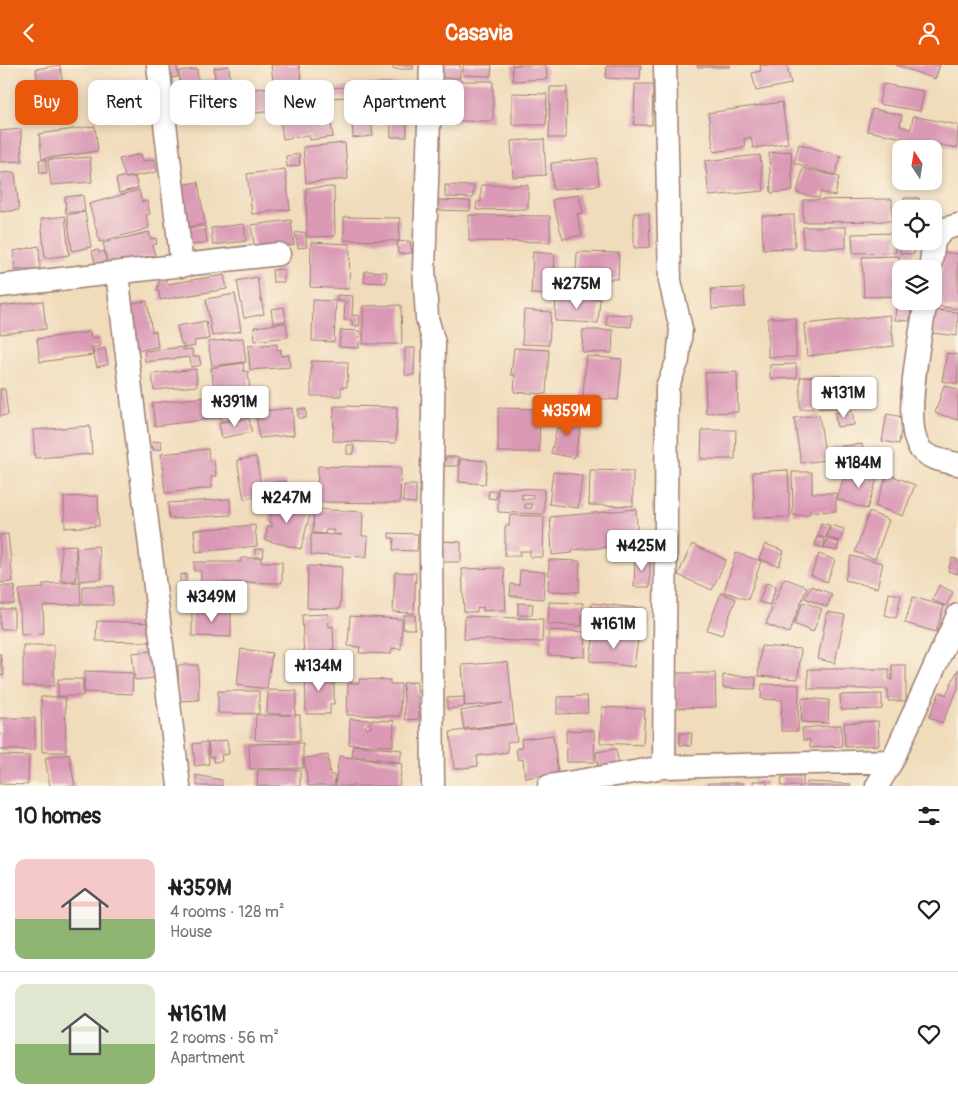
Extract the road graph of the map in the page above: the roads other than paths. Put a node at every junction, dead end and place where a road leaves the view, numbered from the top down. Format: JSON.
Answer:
{"nodes":[{"id":1,"x":158,"y":65,"type":"edge"},
{"id":2,"x":431,"y":65,"type":"edge"},
{"id":3,"x":665,"y":65,"type":"edge"},
{"id":4,"x":958,"y":225,"type":"edge"},
{"id":5,"x":942,"y":231,"type":"edge"},
{"id":6,"x":279,"y":254,"type":"dead end"},
{"id":7,"x":182,"y":266,"type":"junction"},
{"id":8,"x":117,"y":273,"type":"junction"},
{"id":9,"x":0,"y":286,"type":"edge"},
{"id":10,"x":925,"y":310,"type":"edge"},
{"id":11,"x":958,"y":464,"type":"edge"},
{"id":12,"x":958,"y":615,"type":"edge"},
{"id":13,"x":892,"y":761,"type":"junction"},
{"id":14,"x":664,"y":767,"type":"junction"},
{"id":15,"x":179,"y":786,"type":"edge"},
{"id":16,"x":433,"y":786,"type":"edge"},
{"id":17,"x":548,"y":786,"type":"edge"},
{"id":18,"x":877,"y":786,"type":"edge"}],
"edges":[{"from":1,"to":7,"type":"street"},
{"from":2,"to":16,"type":"street"},
{"from":3,"to":14,"type":"street"},
{"from":4,"to":5,"type":"street"},
{"from":6,"to":7,"type":"street"},
{"from":7,"to":8,"type":"street"},
{"from":8,"to":9,"type":"street"},
{"from":8,"to":15,"type":"street"},
{"from":10,"to":11,"type":"street"},
{"from":12,"to":13,"type":"street"},
{"from":13,"to":14,"type":"street"},
{"from":13,"to":18,"type":"street"},
{"from":14,"to":17,"type":"street"}]}
